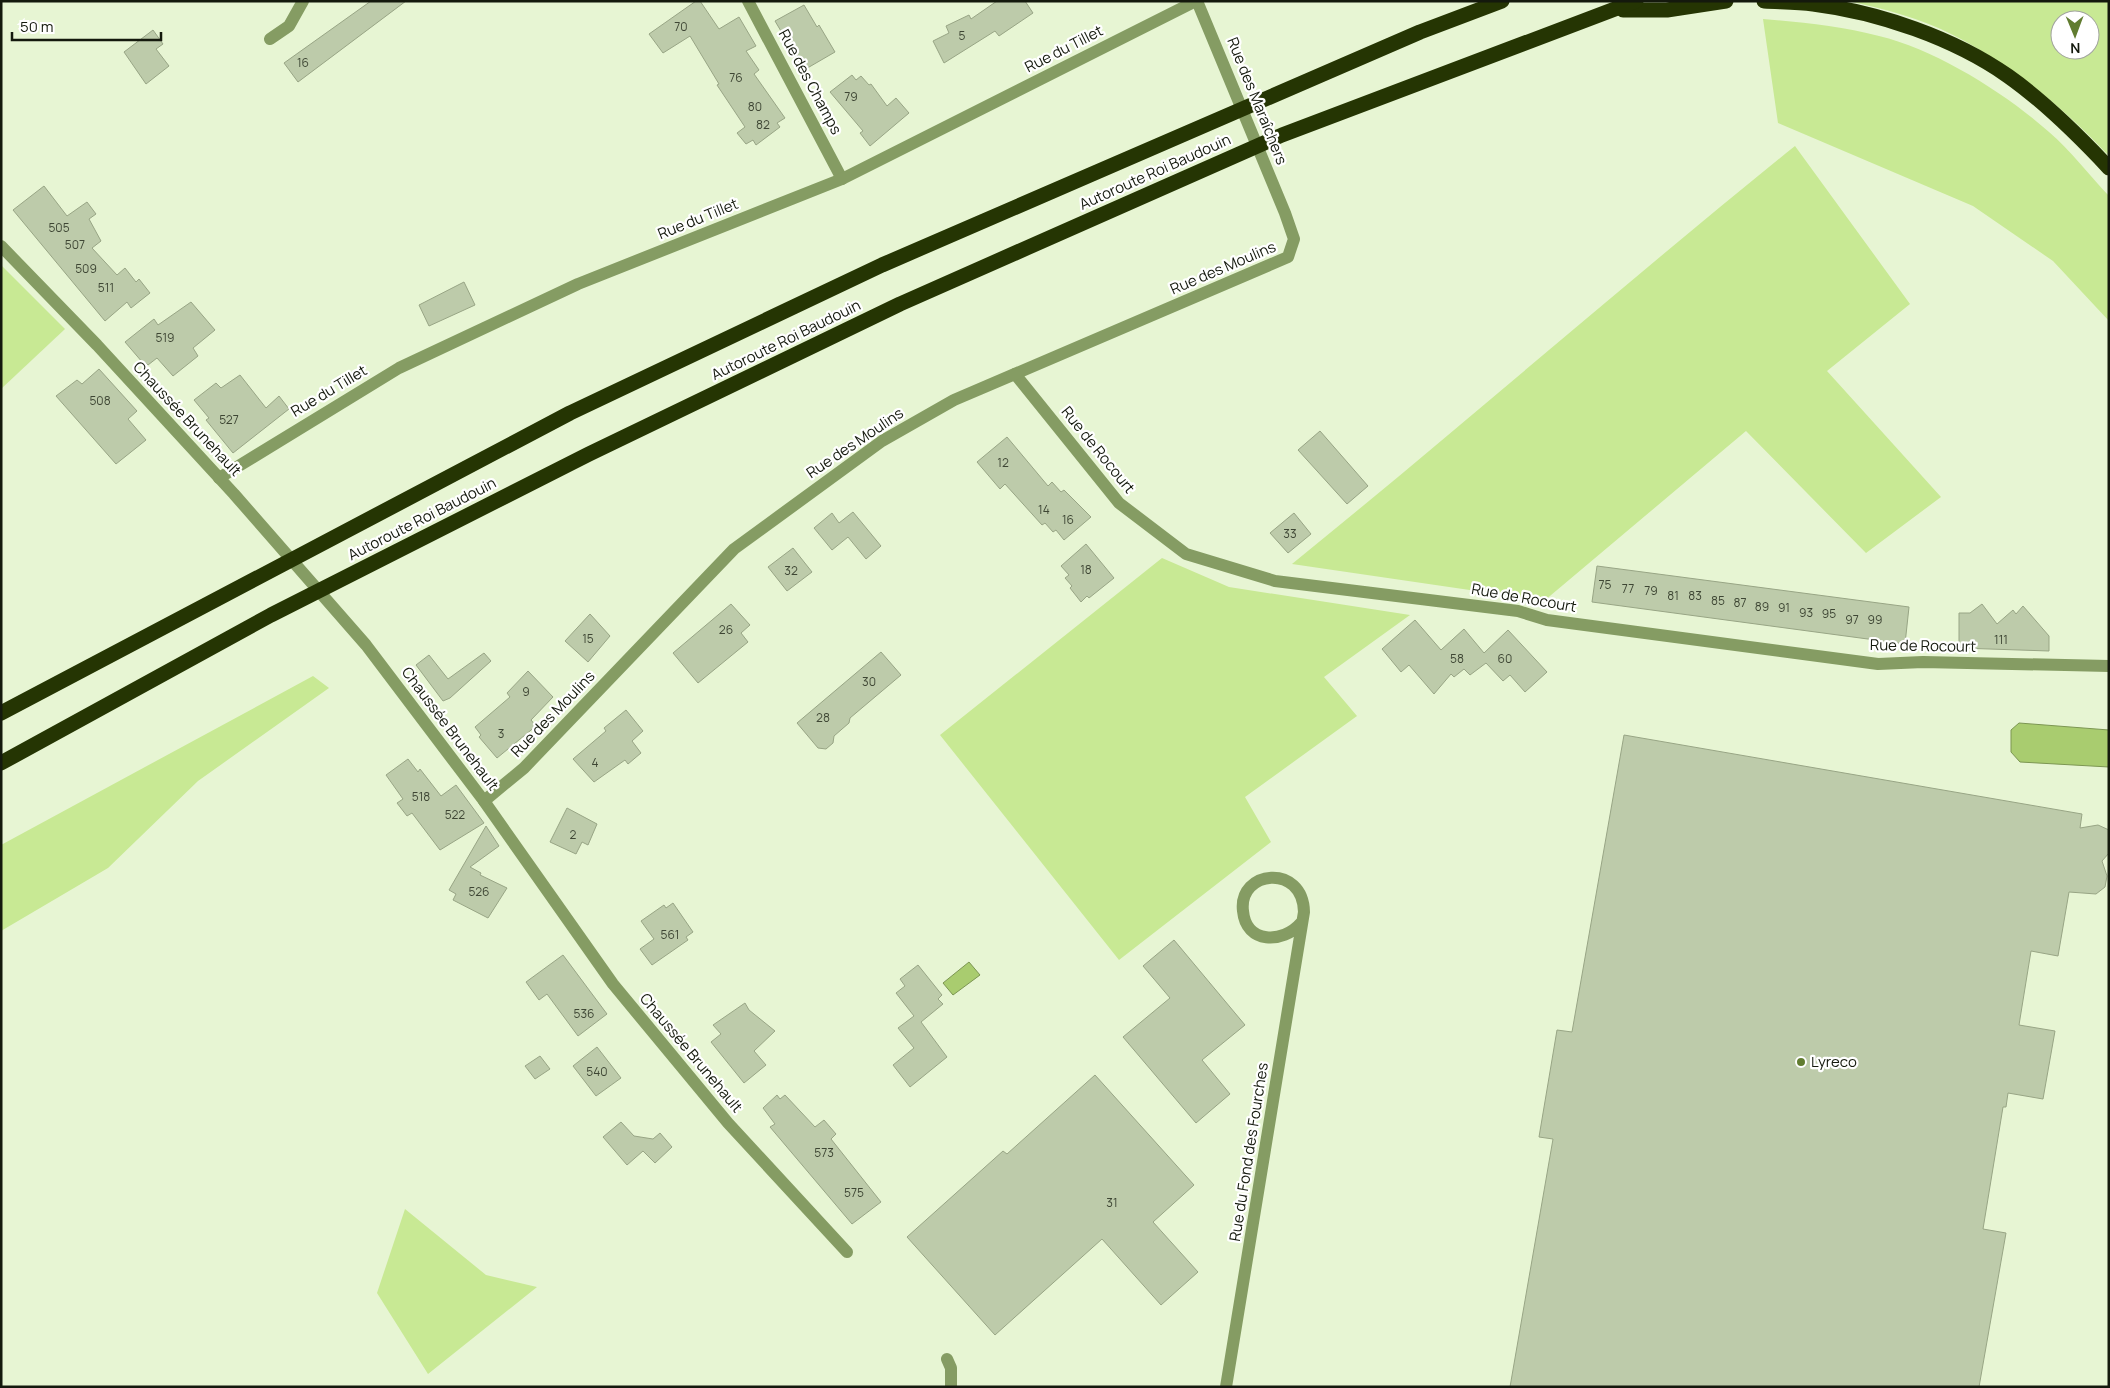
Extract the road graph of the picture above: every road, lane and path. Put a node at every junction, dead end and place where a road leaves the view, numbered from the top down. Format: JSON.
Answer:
{"nodes":[{"id":1,"x":303,"y":1,"type":"edge"},
{"id":2,"x":748,"y":1,"type":"edge"},
{"id":3,"x":1196,"y":1,"type":"edge"},
{"id":4,"x":1502,"y":1,"type":"edge"},
{"id":5,"x":1636,"y":1,"type":"edge"},
{"id":6,"x":1726,"y":1,"type":"edge"},
{"id":7,"x":1764,"y":1,"type":"edge"},
{"id":8,"x":1614,"y":9,"type":"junction"},
{"id":9,"x":270,"y":39,"type":"dead end"},
{"id":10,"x":2109,"y":168,"type":"edge"},
{"id":11,"x":842,"y":179,"type":"junction"},
{"id":12,"x":1285,"y":213,"type":"joint"},
{"id":13,"x":1,"y":246,"type":"edge"},
{"id":14,"x":1015,"y":374,"type":"junction"},
{"id":15,"x":219,"y":478,"type":"junction"},
{"id":16,"x":2109,"y":666,"type":"edge"},
{"id":17,"x":1,"y":713,"type":"edge"},
{"id":18,"x":1,"y":764,"type":"edge"},
{"id":19,"x":484,"y":801,"type":"junction"},
{"id":20,"x":1301,"y":923,"type":"junction"},
{"id":21,"x":847,"y":1252,"type":"dead end"},
{"id":22,"x":947,"y":1359,"type":"dead end"},
{"id":23,"x":951,"y":1387,"type":"edge"},
{"id":24,"x":1226,"y":1387,"type":"edge"}],
"edges":[{"from":1,"to":9,"type":"street"},
{"from":2,"to":11,"type":"street","name":"Rue des Champs"},
{"from":3,"to":11,"type":"street","name":"Rue du Tillet"},
{"from":3,"to":12,"type":"street","name":"Rue des Maraîchers"},
{"from":4,"to":17,"type":"highway","name":"Autoroute Roi Baudouin"},
{"from":5,"to":8,"type":"highway","name":"Autoroute Roi Baudouin"},
{"from":6,"to":8,"type":"highway"},
{"from":7,"to":10,"type":"highway"},
{"from":8,"to":18,"type":"highway","name":"Autoroute Roi Baudouin"},
{"from":11,"to":15,"type":"street","name":"Rue du Tillet"},
{"from":12,"to":14,"type":"street","name":"Rue des Moulins"},
{"from":13,"to":15,"type":"street","name":"Chaussée Brunehault"},
{"from":14,"to":16,"type":"street","name":"Rue de Rocourt"},
{"from":14,"to":19,"type":"street","name":"Rue des Moulins"},
{"from":15,"to":19,"type":"street","name":"Chaussée Brunehault"},
{"from":19,"to":21,"type":"street","name":"Chaussée Brunehault"},
{"from":20,"to":20,"type":"street","name":"Rue du Fond des Fourches"},
{"from":20,"to":24,"type":"street","name":"Rue du Fond des Fourches"},
{"from":22,"to":23,"type":"street"}]}
